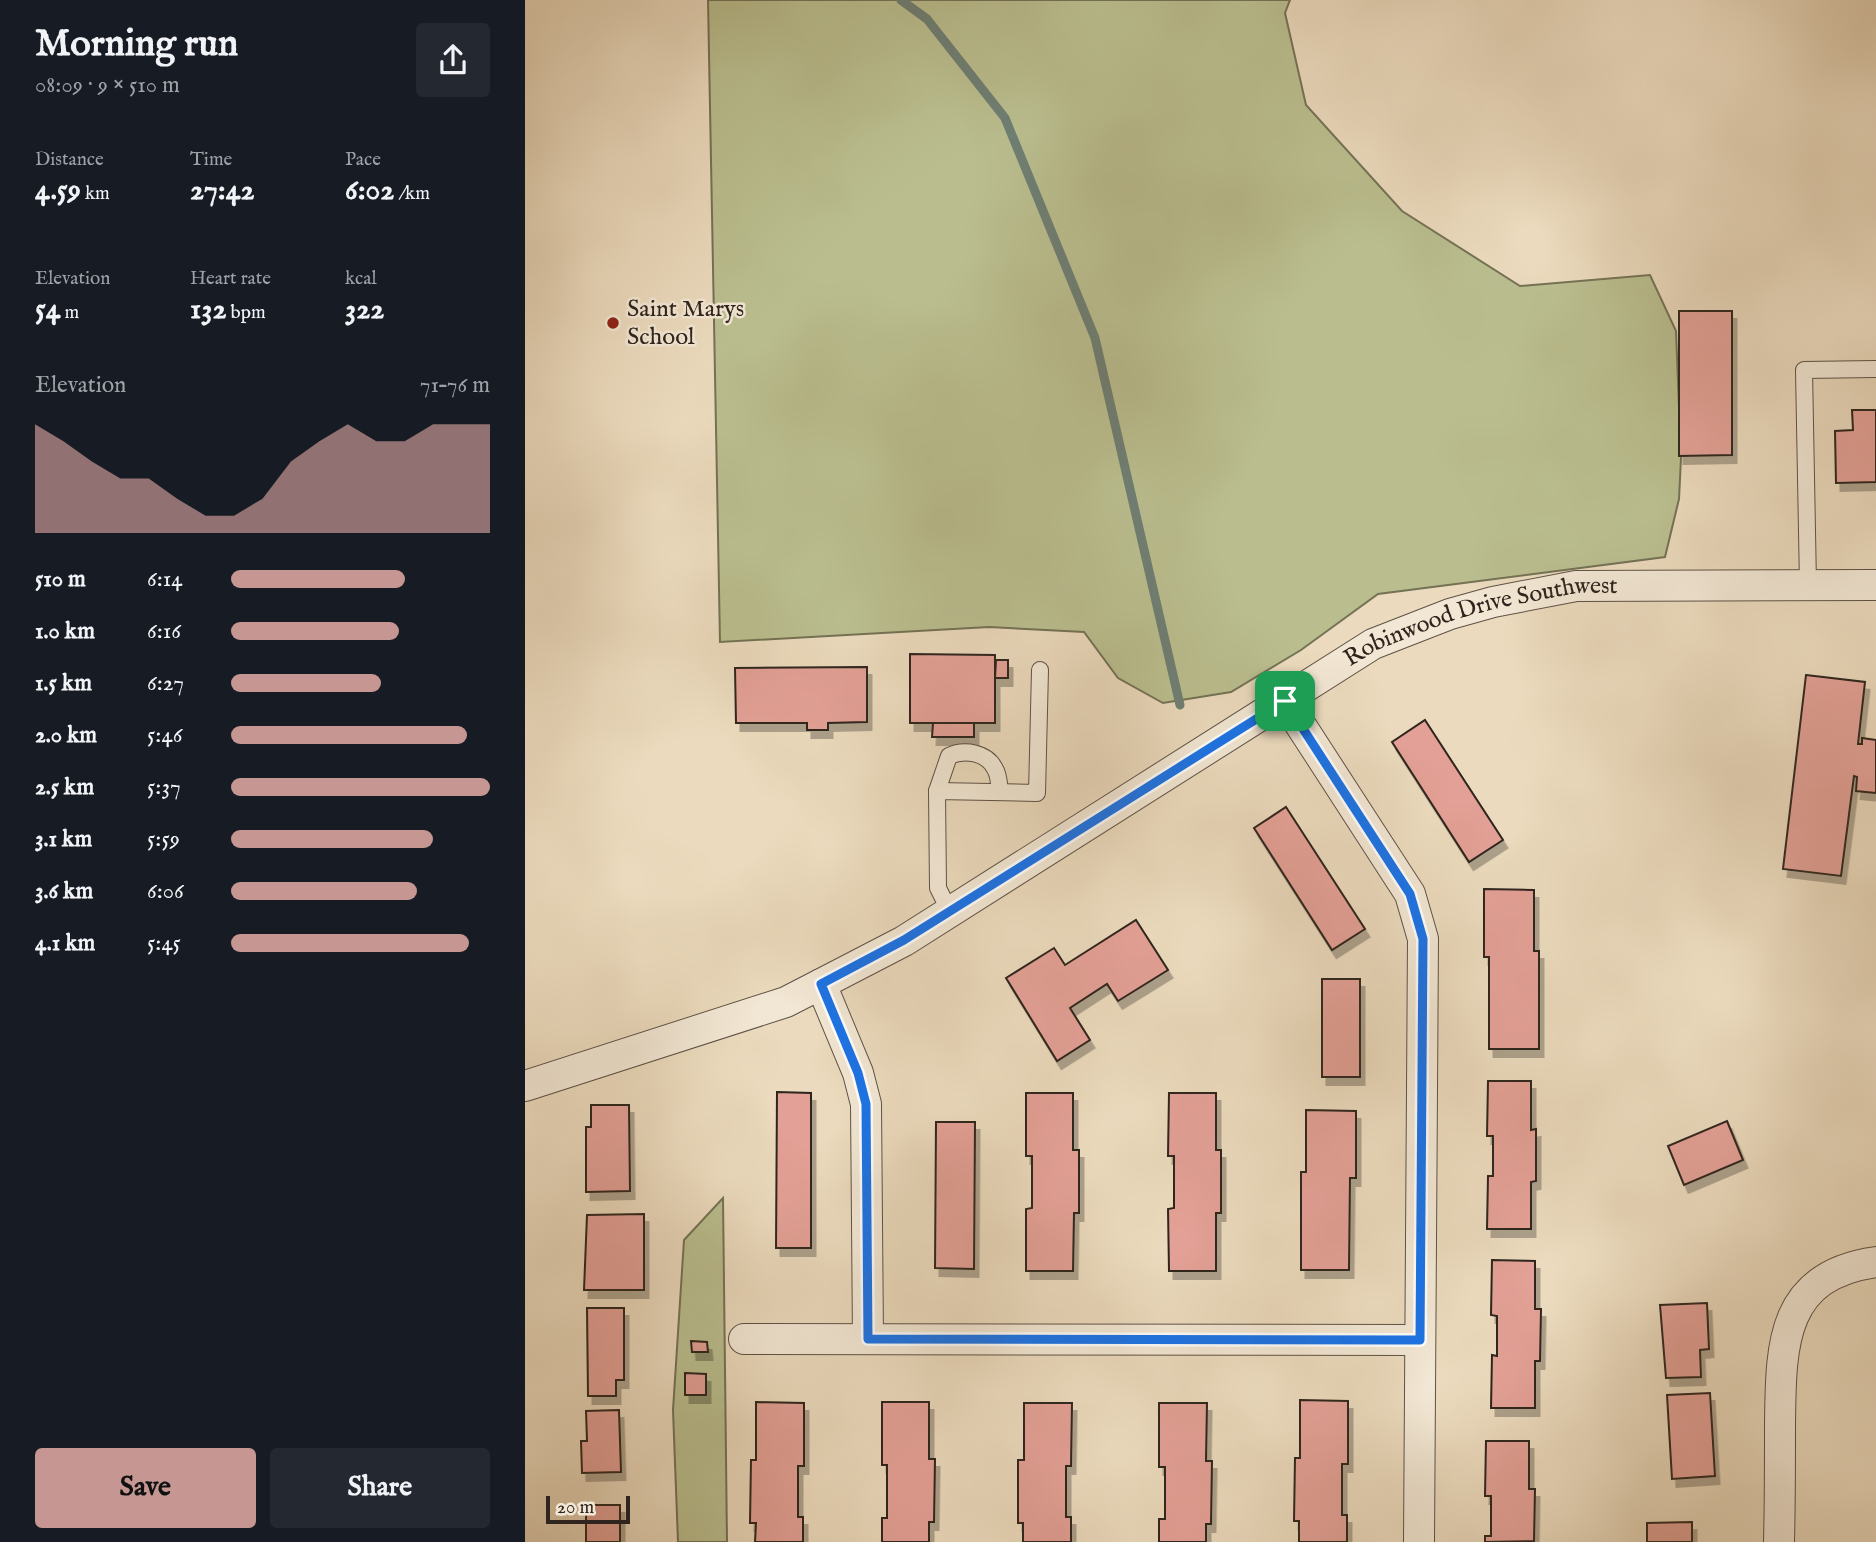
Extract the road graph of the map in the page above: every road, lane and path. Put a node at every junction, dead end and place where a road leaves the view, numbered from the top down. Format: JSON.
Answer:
{"nodes":[{"id":1,"x":1876,"y":369,"type":"edge"},
{"id":2,"x":1808,"y":585,"type":"junction"},
{"id":3,"x":1876,"y":585,"type":"edge"},
{"id":4,"x":1040,"y":670,"type":"dead end"},
{"id":5,"x":1285,"y":701,"type":"junction"},
{"id":6,"x":937,"y":791,"type":"junction"},
{"id":7,"x":1000,"y":792,"type":"junction"},
{"id":8,"x":950,"y":912,"type":"junction"},
{"id":9,"x":821,"y":984,"type":"junction"},
{"id":10,"x":525,"y":1086,"type":"edge"},
{"id":11,"x":1876,"y":1262,"type":"edge"},
{"id":12,"x":744,"y":1339,"type":"dead end"},
{"id":13,"x":868,"y":1339,"type":"junction"},
{"id":14,"x":1420,"y":1340,"type":"junction"},
{"id":15,"x":1419,"y":1542,"type":"edge"},
{"id":16,"x":1779,"y":1542,"type":"edge"}],
"edges":[{"from":1,"to":2,"type":"lane"},
{"from":2,"to":3,"type":"street","name":"Robinwood Drive Southwest"},
{"from":2,"to":5,"type":"street","name":"Robinwood Drive Southwest"},
{"from":4,"to":7,"type":"lane"},
{"from":5,"to":8,"type":"street","name":"Robinwood Drive Southwest"},
{"from":5,"to":14,"type":"street"},
{"from":6,"to":7,"type":"lane"},
{"from":6,"to":7,"type":"lane"},
{"from":6,"to":8,"type":"lane"},
{"from":8,"to":9,"type":"street","name":"Robinwood Drive Southwest"},
{"from":9,"to":10,"type":"street","name":"Robinwood Drive Southwest"},
{"from":9,"to":13,"type":"street"},
{"from":11,"to":16,"type":"street"},
{"from":12,"to":13,"type":"street"},
{"from":13,"to":14,"type":"street"},
{"from":14,"to":15,"type":"street"}]}
